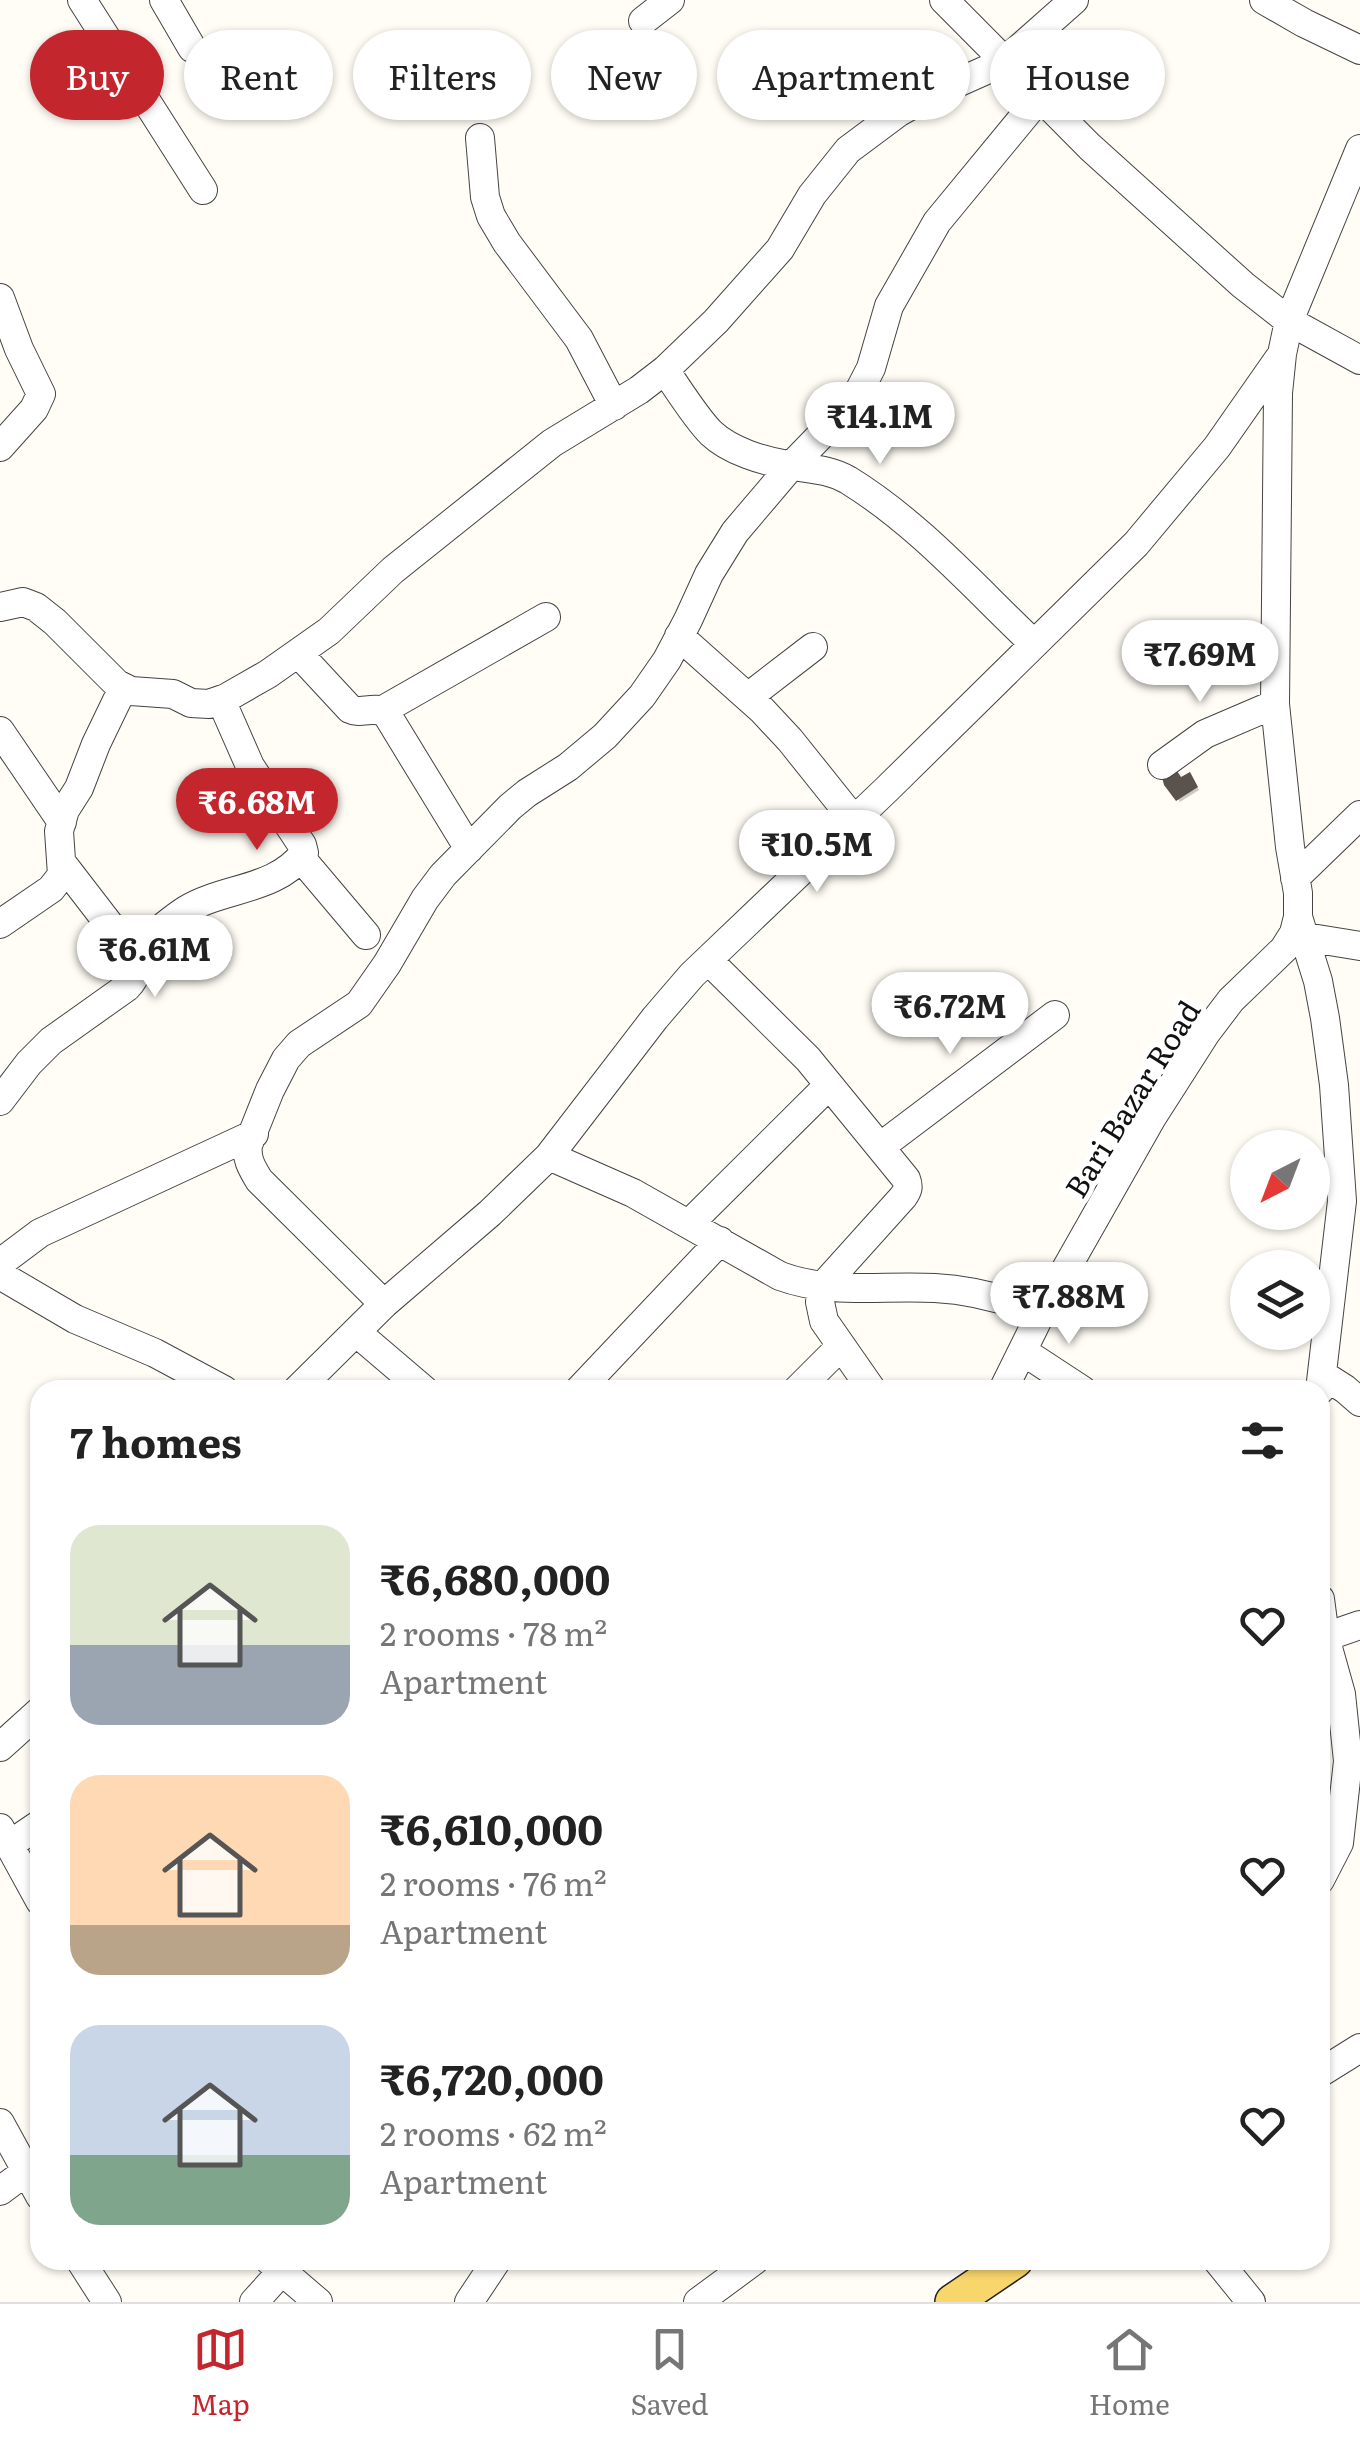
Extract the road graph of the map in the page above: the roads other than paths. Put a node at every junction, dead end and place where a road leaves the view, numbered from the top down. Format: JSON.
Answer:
{"nodes":[{"id":1,"x":82,"y":0,"type":"edge"},
{"id":2,"x":164,"y":0,"type":"edge"},
{"id":3,"x":670,"y":0,"type":"edge"},
{"id":4,"x":944,"y":0,"type":"edge"},
{"id":5,"x":1074,"y":0,"type":"edge"},
{"id":6,"x":1264,"y":0,"type":"edge"},
{"id":7,"x":643,"y":20,"type":"dead end"},
{"id":8,"x":1040,"y":30,"type":"edge"},
{"id":9,"x":184,"y":34,"type":"edge"},
{"id":10,"x":990,"y":48,"type":"edge"},
{"id":11,"x":1360,"y":50,"type":"edge"},
{"id":12,"x":990,"y":68,"type":"edge"},
{"id":13,"x":1021,"y":120,"type":"edge"},
{"id":14,"x":1063,"y":120,"type":"edge"},
{"id":15,"x":480,"y":138,"type":"dead end"},
{"id":16,"x":1360,"y":149,"type":"edge"},
{"id":17,"x":203,"y":190,"type":"dead end"},
{"id":18,"x":0,"y":298,"type":"edge"},
{"id":19,"x":1289,"y":321,"type":"junction"},
{"id":20,"x":1282,"y":354,"type":"junction"},
{"id":21,"x":1360,"y":360,"type":"edge"},
{"id":22,"x":666,"y":370,"type":"junction"},
{"id":23,"x":614,"y":406,"type":"junction"},
{"id":24,"x":0,"y":447,"type":"edge"},
{"id":25,"x":791,"y":466,"type":"junction"},
{"id":26,"x":0,"y":608,"type":"edge"},
{"id":27,"x":546,"y":617,"type":"dead end"},
{"id":28,"x":680,"y":636,"type":"junction"},
{"id":29,"x":1033,"y":643,"type":"junction"},
{"id":30,"x":813,"y":647,"type":"dead end"},
{"id":31,"x":298,"y":653,"type":"junction"},
{"id":32,"x":123,"y":688,"type":"junction"},
{"id":33,"x":748,"y":697,"type":"junction"},
{"id":34,"x":221,"y":700,"type":"junction"},
{"id":35,"x":1275,"y":704,"type":"junction"},
{"id":36,"x":383,"y":710,"type":"junction"},
{"id":37,"x":0,"y":731,"type":"edge"},
{"id":38,"x":1162,"y":765,"type":"dead end"},
{"id":39,"x":1360,"y":815,"type":"edge"},
{"id":40,"x":854,"y":820,"type":"junction"},
{"id":41,"x":62,"y":822,"type":"junction"},
{"id":42,"x":470,"y":849,"type":"junction"},
{"id":43,"x":301,"y":858,"type":"junction"},
{"id":44,"x":62,"y":863,"type":"junction"},
{"id":45,"x":1295,"y":878,"type":"junction"},
{"id":46,"x":0,"y":924,"type":"edge"},
{"id":47,"x":1301,"y":927,"type":"junction"},
{"id":48,"x":366,"y":935,"type":"dead end"},
{"id":49,"x":1360,"y":946,"type":"edge"},
{"id":50,"x":132,"y":954,"type":"junction"},
{"id":51,"x":708,"y":960,"type":"junction"},
{"id":52,"x":1055,"y":1014,"type":"dead end"},
{"id":53,"x":829,"y":1085,"type":"junction"},
{"id":54,"x":0,"y":1101,"type":"edge"},
{"id":55,"x":254,"y":1134,"type":"junction"},
{"id":56,"x":880,"y":1146,"type":"junction"},
{"id":57,"x":549,"y":1156,"type":"junction"},
{"id":58,"x":689,"y":1224,"type":"junction"},
{"id":59,"x":720,"y":1241,"type":"junction"},
{"id":60,"x":0,"y":1263,"type":"edge"},
{"id":61,"x":0,"y":1275,"type":"edge"},
{"id":62,"x":822,"y":1287,"type":"junction"},
{"id":63,"x":384,"y":1304,"type":"junction"},
{"id":64,"x":1042,"y":1313,"type":"junction"},
{"id":65,"x":356,"y":1332,"type":"junction"},
{"id":66,"x":841,"y":1346,"type":"junction"},
{"id":67,"x":1024,"y":1352,"type":"junction"},
{"id":68,"x":205,"y":1380,"type":"edge"},
{"id":69,"x":307,"y":1380,"type":"edge"},
{"id":70,"x":412,"y":1380,"type":"edge"},
{"id":71,"x":588,"y":1380,"type":"edge"},
{"id":72,"x":807,"y":1380,"type":"edge"},
{"id":73,"x":865,"y":1380,"type":"edge"},
{"id":74,"x":1009,"y":1380,"type":"edge"},
{"id":75,"x":1067,"y":1380,"type":"edge"},
{"id":76,"x":1321,"y":1380,"type":"edge"},
{"id":77,"x":1330,"y":1385,"type":"edge"},
{"id":78,"x":1360,"y":1402,"type":"edge"},
{"id":79,"x":1360,"y":1624,"type":"edge"},
{"id":80,"x":1330,"y":1635,"type":"edge"},
{"id":81,"x":1330,"y":1655,"type":"edge"},
{"id":82,"x":30,"y":1720,"type":"edge"},
{"id":83,"x":0,"y":1747,"type":"edge"},
{"id":84,"x":30,"y":1828,"type":"edge"},
{"id":85,"x":5,"y":1837,"type":"edge"},
{"id":86,"x":1330,"y":1860,"type":"edge"},
{"id":87,"x":30,"y":1883,"type":"edge"},
{"id":88,"x":1360,"y":2048,"type":"edge"},
{"id":89,"x":1330,"y":2067,"type":"edge"},
{"id":90,"x":0,"y":2124,"type":"edge"},
{"id":91,"x":30,"y":2169,"type":"edge"},
{"id":92,"x":30,"y":2178,"type":"edge"},
{"id":93,"x":0,"y":2190,"type":"edge"},
{"id":94,"x":86,"y":2270,"type":"edge"},
{"id":95,"x":273,"y":2270,"type":"edge"},
{"id":96,"x":280,"y":2270,"type":"edge"},
{"id":97,"x":491,"y":2270,"type":"edge"},
{"id":98,"x":496,"y":2270,"type":"edge"},
{"id":99,"x":741,"y":2270,"type":"edge"},
{"id":100,"x":1000,"y":2270,"type":"edge"},
{"id":101,"x":1225,"y":2270,"type":"edge"},
{"id":102,"x":107,"y":2302,"type":"edge"},
{"id":103,"x":254,"y":2302,"type":"edge"},
{"id":104,"x":318,"y":2302,"type":"edge"},
{"id":105,"x":469,"y":2302,"type":"edge"},
{"id":106,"x":494,"y":2302,"type":"edge"},
{"id":107,"x":698,"y":2302,"type":"edge"},
{"id":108,"x":953,"y":2302,"type":"edge"},
{"id":109,"x":1251,"y":2302,"type":"edge"}],
"edges":[{"from":1,"to":17,"type":"street"},
{"from":2,"to":9,"type":"street"},
{"from":3,"to":7,"type":"street"},
{"from":4,"to":10,"type":"street"},
{"from":5,"to":8,"type":"street"},
{"from":6,"to":11,"type":"street"},
{"from":12,"to":22,"type":"street"},
{"from":13,"to":25,"type":"street"},
{"from":14,"to":19,"type":"street"},
{"from":15,"to":23,"type":"street"},
{"from":16,"to":19,"type":"street"},
{"from":18,"to":24,"type":"street"},
{"from":19,"to":20,"type":"street"},
{"from":19,"to":21,"type":"street"},
{"from":20,"to":29,"type":"street"},
{"from":20,"to":35,"type":"street"},
{"from":22,"to":23,"type":"street"},
{"from":22,"to":25,"type":"street"},
{"from":23,"to":31,"type":"street"},
{"from":25,"to":28,"type":"street"},
{"from":25,"to":29,"type":"street"},
{"from":26,"to":32,"type":"street"},
{"from":27,"to":36,"type":"street"},
{"from":28,"to":33,"type":"street"},
{"from":28,"to":42,"type":"street"},
{"from":29,"to":40,"type":"street"},
{"from":30,"to":33,"type":"street"},
{"from":31,"to":34,"type":"street"},
{"from":31,"to":36,"type":"street"},
{"from":32,"to":34,"type":"street"},
{"from":32,"to":41,"type":"street"},
{"from":33,"to":40,"type":"street"},
{"from":34,"to":43,"type":"street"},
{"from":35,"to":38,"type":"street"},
{"from":35,"to":45,"type":"street"},
{"from":36,"to":42,"type":"street"},
{"from":37,"to":41,"type":"street"},
{"from":39,"to":45,"type":"street"},
{"from":40,"to":51,"type":"street"},
{"from":41,"to":44,"type":"street"},
{"from":42,"to":55,"type":"street"},
{"from":43,"to":48,"type":"street"},
{"from":43,"to":50,"type":"street"},
{"from":44,"to":46,"type":"street"},
{"from":44,"to":50,"type":"street"},
{"from":45,"to":47,"type":"street"},
{"from":47,"to":49,"type":"street"},
{"from":47,"to":64,"type":"street","name":"Bari Bazar Road"},
{"from":47,"to":76,"type":"street"},
{"from":50,"to":54,"type":"street"},
{"from":51,"to":53,"type":"street"},
{"from":51,"to":57,"type":"street"},
{"from":52,"to":56,"type":"street"},
{"from":53,"to":56,"type":"street"},
{"from":53,"to":58,"type":"street"},
{"from":55,"to":60,"type":"street"},
{"from":55,"to":63,"type":"street"},
{"from":56,"to":62,"type":"street"},
{"from":57,"to":58,"type":"street"},
{"from":57,"to":63,"type":"street"},
{"from":58,"to":59,"type":"street"},
{"from":59,"to":62,"type":"street"},
{"from":59,"to":71,"type":"street"},
{"from":61,"to":68,"type":"street"},
{"from":62,"to":64,"type":"street"},
{"from":62,"to":66,"type":"street"},
{"from":63,"to":65,"type":"street"},
{"from":64,"to":67,"type":"street","name":"Bari Bazar Road"},
{"from":65,"to":69,"type":"street"},
{"from":65,"to":70,"type":"street"},
{"from":66,"to":72,"type":"street"},
{"from":66,"to":73,"type":"street"},
{"from":67,"to":74,"type":"street","name":"Bari Bazar Road"},
{"from":67,"to":75,"type":"street"},
{"from":77,"to":78,"type":"street"},
{"from":79,"to":80,"type":"street"},
{"from":81,"to":86,"type":"street"},
{"from":82,"to":83,"type":"street"},
{"from":84,"to":85,"type":"street"},
{"from":85,"to":87,"type":"street"},
{"from":88,"to":89,"type":"street"},
{"from":90,"to":91,"type":"street"},
{"from":92,"to":93,"type":"street"},
{"from":94,"to":102,"type":"street"},
{"from":95,"to":103,"type":"street"},
{"from":96,"to":104,"type":"street"},
{"from":97,"to":105,"type":"street"},
{"from":98,"to":106,"type":"street"},
{"from":99,"to":107,"type":"street"},
{"from":100,"to":108,"type":"main road"},
{"from":101,"to":109,"type":"street"}]}
